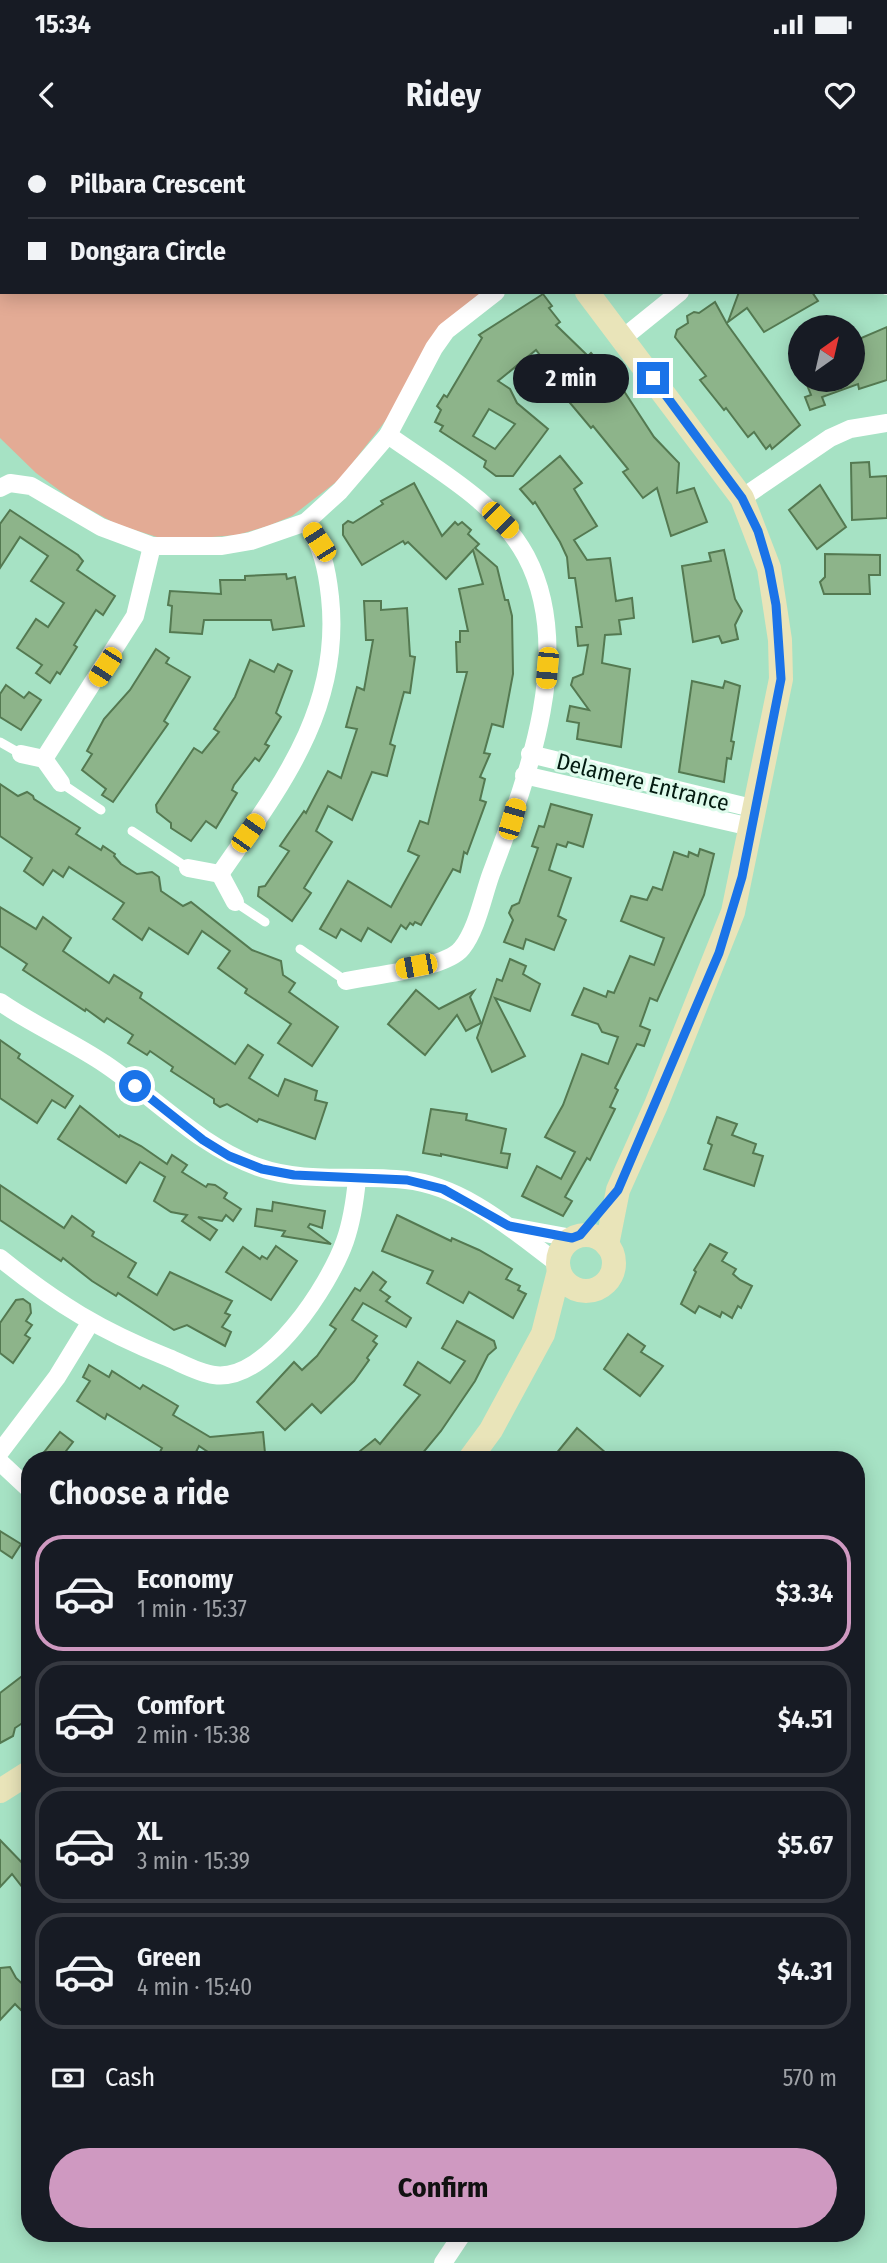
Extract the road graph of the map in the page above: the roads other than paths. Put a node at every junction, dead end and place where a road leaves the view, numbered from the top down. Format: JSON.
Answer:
{"nodes":[{"id":1,"x":493,"y":294,"type":"edge"},
{"id":2,"x":589,"y":294,"type":"edge"},
{"id":3,"x":678,"y":294,"type":"edge"},
{"id":4,"x":623,"y":338,"type":"junction"},
{"id":5,"x":887,"y":423,"type":"edge"},
{"id":6,"x":388,"y":435,"type":"junction"},
{"id":7,"x":0,"y":488,"type":"edge"},
{"id":8,"x":742,"y":498,"type":"junction"},
{"id":9,"x":306,"y":522,"type":"junction"},
{"id":10,"x":152,"y":546,"type":"junction"},
{"id":11,"x":0,"y":742,"type":"edge"},
{"id":12,"x":21,"y":754,"type":"joint"},
{"id":13,"x":530,"y":754,"type":"junction"},
{"id":14,"x":44,"y":759,"type":"junction"},
{"id":15,"x":524,"y":775,"type":"junction"},
{"id":16,"x":61,"y":783,"type":"joint"},
{"id":17,"x":101,"y":810,"type":"dead end"},
{"id":18,"x":754,"y":818,"type":"junction"},
{"id":19,"x":132,"y":831,"type":"dead end"},
{"id":20,"x":188,"y":868,"type":"joint"},
{"id":21,"x":220,"y":874,"type":"junction"},
{"id":22,"x":235,"y":902,"type":"joint"},
{"id":23,"x":265,"y":922,"type":"dead end"},
{"id":24,"x":300,"y":948,"type":"dead end"},
{"id":25,"x":346,"y":981,"type":"joint"},
{"id":26,"x":0,"y":1002,"type":"edge"},
{"id":27,"x":358,"y":1179,"type":"junction"},
{"id":28,"x":618,"y":1190,"type":"junction"},
{"id":29,"x":509,"y":1226,"type":"junction"},
{"id":30,"x":576,"y":1237,"type":"junction"},
{"id":31,"x":607,"y":1245,"type":"junction"},
{"id":32,"x":0,"y":1258,"type":"edge"},
{"id":33,"x":558,"y":1267,"type":"junction"},
{"id":34,"x":589,"y":1291,"type":"junction"},
{"id":35,"x":90,"y":1324,"type":"junction"},
{"id":36,"x":543,"y":1334,"type":"junction"},
{"id":37,"x":475,"y":1451,"type":"edge"},
{"id":38,"x":0,"y":1452,"type":"edge"},
{"id":39,"x":0,"y":1462,"type":"edge"},
{"id":40,"x":21,"y":1482,"type":"edge"},
{"id":41,"x":21,"y":1778,"type":"edge"},
{"id":42,"x":0,"y":1791,"type":"edge"},
{"id":43,"x":457,"y":2242,"type":"edge"},
{"id":44,"x":443,"y":2263,"type":"edge"}],
"edges":[{"from":1,"to":6,"type":"street"},
{"from":2,"to":4,"type":"street"},
{"from":3,"to":4,"type":"street"},
{"from":4,"to":8,"type":"street"},
{"from":5,"to":8,"type":"street"},
{"from":6,"to":9,"type":"street"},
{"from":6,"to":13,"type":"street"},
{"from":7,"to":10,"type":"street"},
{"from":8,"to":18,"type":"street"},
{"from":9,"to":10,"type":"street"},
{"from":9,"to":21,"type":"street"},
{"from":10,"to":14,"type":"street"},
{"from":11,"to":12,"type":"lane"},
{"from":12,"to":14,"type":"street"},
{"from":13,"to":15,"type":"street"},
{"from":13,"to":18,"type":"street","name":"Delamere Entrance"},
{"from":14,"to":16,"type":"street"},
{"from":15,"to":18,"type":"street","name":"Delamere Entrance"},
{"from":15,"to":25,"type":"street"},
{"from":16,"to":17,"type":"lane"},
{"from":18,"to":28,"type":"street"},
{"from":19,"to":20,"type":"lane"},
{"from":20,"to":21,"type":"street"},
{"from":21,"to":22,"type":"street"},
{"from":22,"to":23,"type":"lane"},
{"from":24,"to":25,"type":"lane"},
{"from":26,"to":27,"type":"street"},
{"from":27,"to":29,"type":"street"},
{"from":27,"to":35,"type":"street"},
{"from":28,"to":30,"type":"street"},
{"from":28,"to":31,"type":"street"},
{"from":29,"to":30,"type":"street"},
{"from":29,"to":33,"type":"street"},
{"from":30,"to":31,"type":"street"},
{"from":30,"to":33,"type":"street"},
{"from":31,"to":34,"type":"street"},
{"from":32,"to":35,"type":"street"},
{"from":33,"to":34,"type":"street"},
{"from":33,"to":36,"type":"street"},
{"from":34,"to":36,"type":"street"},
{"from":35,"to":38,"type":"street"},
{"from":36,"to":37,"type":"street"},
{"from":39,"to":40,"type":"street"},
{"from":41,"to":42,"type":"street"},
{"from":43,"to":44,"type":"street"}]}
